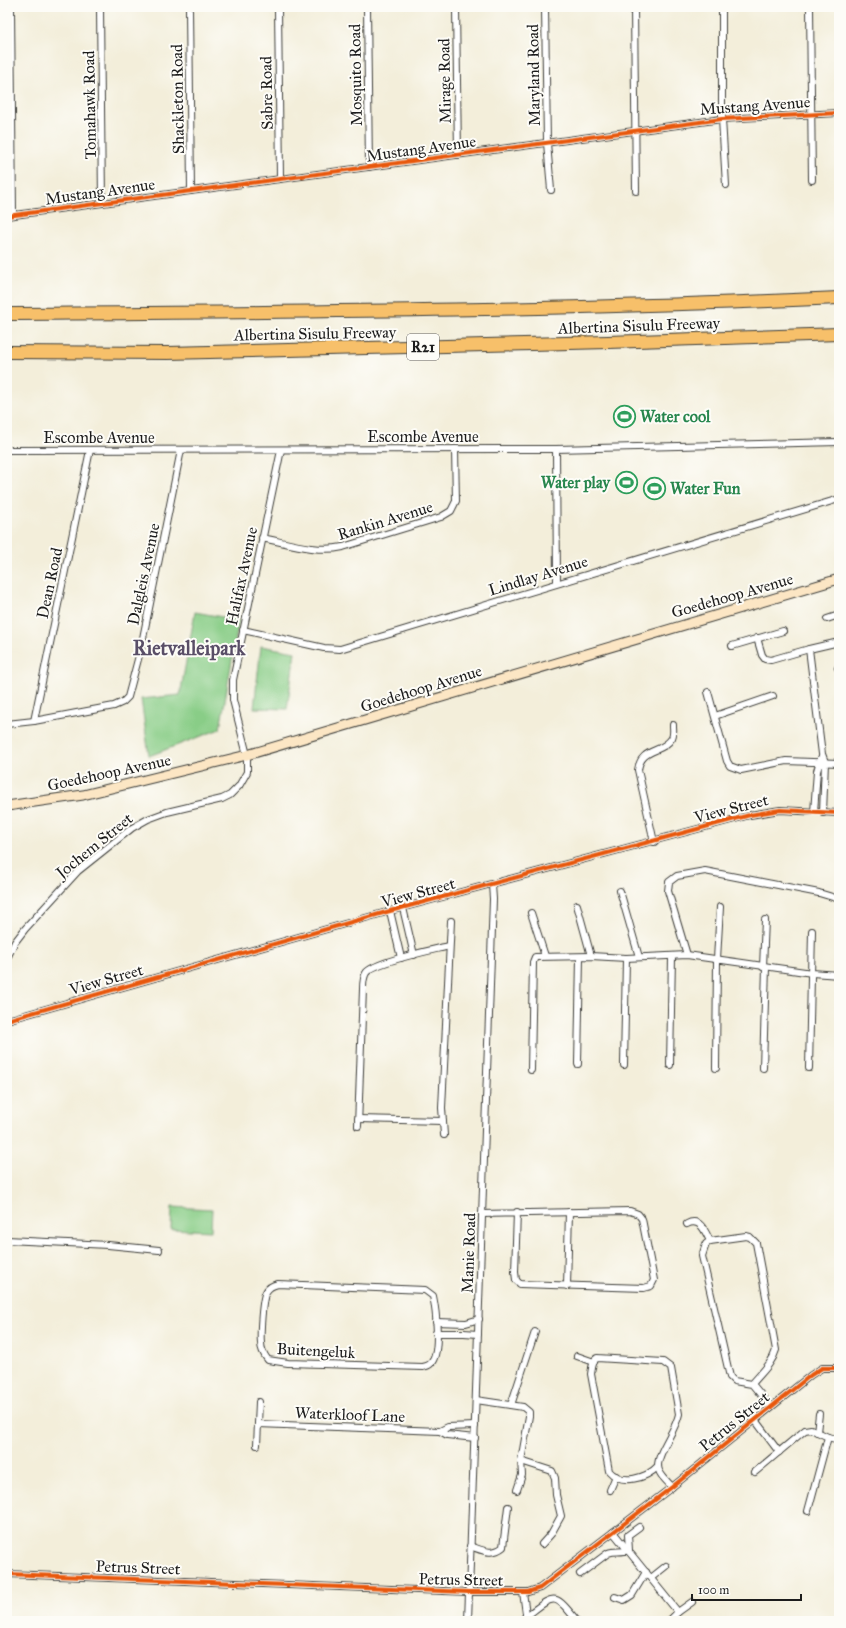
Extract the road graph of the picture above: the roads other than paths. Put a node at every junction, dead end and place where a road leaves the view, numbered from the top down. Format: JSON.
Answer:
{"nodes":[{"id":1,"x":11,"y":7,"type":"edge"},
{"id":2,"x":100,"y":7,"type":"edge"},
{"id":3,"x":189,"y":7,"type":"edge"},
{"id":4,"x":278,"y":7,"type":"edge"},
{"id":5,"x":367,"y":7,"type":"edge"},
{"id":6,"x":456,"y":7,"type":"edge"},
{"id":7,"x":545,"y":7,"type":"edge"},
{"id":8,"x":634,"y":7,"type":"edge"},
{"id":9,"x":722,"y":7,"type":"edge"},
{"id":10,"x":810,"y":7,"type":"edge"},
{"id":11,"x":9,"y":42,"type":"edge"},
{"id":12,"x":839,"y":113,"type":"edge"},
{"id":13,"x":811,"y":114,"type":"junction"},
{"id":14,"x":722,"y":119,"type":"junction"},
{"id":15,"x":636,"y":131,"type":"junction"},
{"id":16,"x":547,"y":143,"type":"junction"},
{"id":17,"x":458,"y":155,"type":"junction"},
{"id":18,"x":369,"y":167,"type":"junction"},
{"id":19,"x":280,"y":179,"type":"junction"},
{"id":20,"x":812,"y":180,"type":"dead end"},
{"id":21,"x":726,"y":185,"type":"dead end"},
{"id":22,"x":551,"y":190,"type":"dead end"},
{"id":23,"x":191,"y":191,"type":"junction"},
{"id":24,"x":636,"y":191,"type":"dead end"},
{"id":25,"x":102,"y":203,"type":"junction"},
{"id":26,"x":10,"y":215,"type":"edge"},
{"id":27,"x":839,"y":298,"type":"edge"},
{"id":28,"x":7,"y":314,"type":"edge"},
{"id":29,"x":839,"y":334,"type":"edge"},
{"id":30,"x":7,"y":352,"type":"edge"},
{"id":31,"x":839,"y":442,"type":"edge"},
{"id":32,"x":455,"y":449,"type":"junction"},
{"id":33,"x":556,"y":449,"type":"junction"},
{"id":34,"x":7,"y":450,"type":"edge"},
{"id":35,"x":90,"y":450,"type":"junction"},
{"id":36,"x":181,"y":450,"type":"junction"},
{"id":37,"x":281,"y":450,"type":"junction"},
{"id":38,"x":839,"y":499,"type":"edge"},
{"id":39,"x":262,"y":538,"type":"junction"},
{"id":40,"x":839,"y":579,"type":"edge"},
{"id":41,"x":557,"y":583,"type":"junction"},
{"id":42,"x":839,"y":615,"type":"edge"},
{"id":43,"x":827,"y":619,"type":"dead end"},
{"id":44,"x":243,"y":630,"type":"junction"},
{"id":45,"x":782,"y":631,"type":"dead end"},
{"id":46,"x":757,"y":638,"type":"junction"},
{"id":47,"x":839,"y":642,"type":"edge"},
{"id":48,"x":732,"y":646,"type":"dead end"},
{"id":49,"x":809,"y":649,"type":"junction"},
{"id":50,"x":708,"y":692,"type":"dead end"},
{"id":51,"x":773,"y":696,"type":"dead end"},
{"id":52,"x":715,"y":716,"type":"junction"},
{"id":53,"x":34,"y":722,"type":"junction"},
{"id":54,"x":7,"y":724,"type":"edge"},
{"id":55,"x":673,"y":725,"type":"dead end"},
{"id":56,"x":247,"y":755,"type":"junction"},
{"id":57,"x":822,"y":762,"type":"junction"},
{"id":58,"x":839,"y":763,"type":"edge"},
{"id":59,"x":7,"y":806,"type":"edge"},
{"id":60,"x":814,"y":812,"type":"junction"},
{"id":61,"x":823,"y":812,"type":"junction"},
{"id":62,"x":839,"y":814,"type":"edge"},
{"id":63,"x":654,"y":842,"type":"junction"},
{"id":64,"x":492,"y":885,"type":"junction"},
{"id":65,"x":620,"y":891,"type":"dead end"},
{"id":66,"x":839,"y":899,"type":"edge"},
{"id":67,"x":577,"y":905,"type":"dead end"},
{"id":68,"x":720,"y":907,"type":"dead end"},
{"id":69,"x":403,"y":908,"type":"junction"},
{"id":70,"x":390,"y":911,"type":"junction"},
{"id":71,"x":531,"y":913,"type":"dead end"},
{"id":72,"x":765,"y":920,"type":"dead end"},
{"id":73,"x":451,"y":921,"type":"dead end"},
{"id":74,"x":812,"y":931,"type":"dead end"},
{"id":75,"x":449,"y":946,"type":"junction"},
{"id":76,"x":414,"y":955,"type":"junction"},
{"id":77,"x":687,"y":955,"type":"junction"},
{"id":78,"x":545,"y":956,"type":"junction"},
{"id":79,"x":591,"y":956,"type":"junction"},
{"id":80,"x":580,"y":957,"type":"junction"},
{"id":81,"x":639,"y":957,"type":"junction"},
{"id":82,"x":672,"y":957,"type":"junction"},
{"id":83,"x":7,"y":958,"type":"edge"},
{"id":84,"x":401,"y":958,"type":"junction"},
{"id":85,"x":626,"y":958,"type":"junction"},
{"id":86,"x":717,"y":959,"type":"junction"},
{"id":87,"x":764,"y":967,"type":"junction"},
{"id":88,"x":812,"y":973,"type":"junction"},
{"id":89,"x":839,"y":975,"type":"edge"},
{"id":90,"x":7,"y":1020,"type":"edge"},
{"id":91,"x":578,"y":1064,"type":"dead end"},
{"id":92,"x":624,"y":1065,"type":"dead end"},
{"id":93,"x":670,"y":1065,"type":"dead end"},
{"id":94,"x":716,"y":1068,"type":"dead end"},
{"id":95,"x":763,"y":1068,"type":"dead end"},
{"id":96,"x":809,"y":1068,"type":"dead end"},
{"id":97,"x":531,"y":1070,"type":"dead end"},
{"id":98,"x":358,"y":1119,"type":"junction"},
{"id":99,"x":443,"y":1121,"type":"junction"},
{"id":100,"x":358,"y":1126,"type":"dead end"},
{"id":101,"x":444,"y":1135,"type":"dead end"},
{"id":102,"x":517,"y":1212,"type":"junction"},
{"id":103,"x":569,"y":1212,"type":"junction"},
{"id":104,"x":482,"y":1214,"type":"junction"},
{"id":105,"x":686,"y":1224,"type":"dead end"},
{"id":106,"x":7,"y":1240,"type":"edge"},
{"id":107,"x":710,"y":1241,"type":"junction"},
{"id":108,"x":159,"y":1250,"type":"dead end"},
{"id":109,"x":567,"y":1286,"type":"junction"},
{"id":110,"x":479,"y":1319,"type":"junction"},
{"id":111,"x":436,"y":1322,"type":"junction"},
{"id":112,"x":535,"y":1332,"type":"dead end"},
{"id":113,"x":436,"y":1333,"type":"junction"},
{"id":114,"x":478,"y":1334,"type":"junction"},
{"id":115,"x":576,"y":1356,"type":"dead end"},
{"id":116,"x":594,"y":1362,"type":"junction"},
{"id":117,"x":839,"y":1368,"type":"edge"},
{"id":118,"x":752,"y":1384,"type":"junction"},
{"id":119,"x":476,"y":1400,"type":"junction"},
{"id":120,"x":259,"y":1402,"type":"dead end"},
{"id":121,"x":511,"y":1405,"type":"junction"},
{"id":122,"x":771,"y":1407,"type":"junction"},
{"id":123,"x":819,"y":1414,"type":"dead end"},
{"id":124,"x":755,"y":1420,"type":"junction"},
{"id":125,"x":258,"y":1424,"type":"junction"},
{"id":126,"x":475,"y":1426,"type":"junction"},
{"id":127,"x":440,"y":1431,"type":"junction"},
{"id":128,"x":817,"y":1432,"type":"junction"},
{"id":129,"x":828,"y":1437,"type":"junction"},
{"id":130,"x":475,"y":1438,"type":"junction"},
{"id":131,"x":839,"y":1440,"type":"edge"},
{"id":132,"x":257,"y":1445,"type":"dead end"},
{"id":133,"x":779,"y":1452,"type":"junction"},
{"id":134,"x":522,"y":1461,"type":"junction"},
{"id":135,"x":658,"y":1466,"type":"junction"},
{"id":136,"x":755,"y":1472,"type":"dead end"},
{"id":137,"x":616,"y":1476,"type":"junction"},
{"id":138,"x":672,"y":1487,"type":"junction"},
{"id":139,"x":517,"y":1490,"type":"dead end"},
{"id":140,"x":610,"y":1490,"type":"dead end"},
{"id":141,"x":508,"y":1506,"type":"dead end"},
{"id":142,"x":808,"y":1511,"type":"dead end"},
{"id":143,"x":639,"y":1527,"type":"dead end"},
{"id":144,"x":613,"y":1532,"type":"junction"},
{"id":145,"x":542,"y":1544,"type":"dead end"},
{"id":146,"x":470,"y":1546,"type":"junction"},
{"id":147,"x":629,"y":1550,"type":"junction"},
{"id":148,"x":666,"y":1566,"type":"dead end"},
{"id":149,"x":646,"y":1572,"type":"junction"},
{"id":150,"x":7,"y":1574,"type":"edge"},
{"id":151,"x":580,"y":1574,"type":"dead end"},
{"id":152,"x":651,"y":1578,"type":"junction"},
{"id":153,"x":468,"y":1592,"type":"junction"},
{"id":154,"x":523,"y":1592,"type":"junction"},
{"id":155,"x":615,"y":1597,"type":"dead end"},
{"id":156,"x":692,"y":1602,"type":"dead end"},
{"id":157,"x":678,"y":1612,"type":"junction"},
{"id":158,"x":526,"y":1619,"type":"edge"},
{"id":159,"x":468,"y":1621,"type":"edge"},
{"id":160,"x":577,"y":1621,"type":"edge"},
{"id":161,"x":669,"y":1621,"type":"edge"}],
"edges":[{"from":1,"to":11,"type":"street"},
{"from":2,"to":25,"type":"street","name":"Tomahawk Road"},
{"from":3,"to":23,"type":"street","name":"Shackleton Road"},
{"from":4,"to":19,"type":"street","name":"Sabre Road"},
{"from":5,"to":18,"type":"street","name":"Mosquito Road"},
{"from":6,"to":17,"type":"street","name":"Mirage Road"},
{"from":7,"to":16,"type":"street","name":"Maryland Road"},
{"from":8,"to":15,"type":"street"},
{"from":9,"to":14,"type":"street"},
{"from":10,"to":13,"type":"street"},
{"from":11,"to":26,"type":"street"},
{"from":12,"to":13,"type":"street","name":"Mustang Avenue"},
{"from":13,"to":14,"type":"street","name":"Mustang Avenue"},
{"from":13,"to":20,"type":"street"},
{"from":14,"to":15,"type":"street","name":"Mustang Avenue"},
{"from":14,"to":21,"type":"street"},
{"from":15,"to":16,"type":"street","name":"Mustang Avenue"},
{"from":15,"to":24,"type":"street"},
{"from":16,"to":17,"type":"street","name":"Mustang Avenue"},
{"from":16,"to":22,"type":"street","name":"Maryland Road"},
{"from":17,"to":18,"type":"street","name":"Mustang Avenue"},
{"from":18,"to":19,"type":"street","name":"Mustang Avenue"},
{"from":19,"to":23,"type":"street","name":"Mustang Avenue"},
{"from":23,"to":25,"type":"street","name":"Mustang Avenue"},
{"from":25,"to":26,"type":"street","name":"Mustang Avenue"},
{"from":27,"to":28,"type":"highway","name":"Albertina Sisulu Freeway","number":"R21"},
{"from":29,"to":30,"type":"highway","name":"Albertina Sisulu Freeway","number":"R21"},
{"from":31,"to":33,"type":"street","name":"Escombe Avenue"},
{"from":32,"to":33,"type":"street","name":"Escombe Avenue"},
{"from":32,"to":37,"type":"street","name":"Escombe Avenue"},
{"from":32,"to":39,"type":"street","name":"Rankin Avenue"},
{"from":33,"to":41,"type":"street"},
{"from":34,"to":35,"type":"street","name":"Escombe Avenue"},
{"from":35,"to":36,"type":"street","name":"Escombe Avenue"},
{"from":35,"to":53,"type":"street","name":"Dean Road"},
{"from":36,"to":37,"type":"street","name":"Escombe Avenue"},
{"from":36,"to":53,"type":"street","name":"Dalgleis Avenue"},
{"from":37,"to":39,"type":"street","name":"Halifax Avenue"},
{"from":38,"to":41,"type":"street","name":"Lindlay Avenue"},
{"from":39,"to":44,"type":"street","name":"Halifax Avenue"},
{"from":40,"to":56,"type":"main road","name":"Goedehoop Avenue"},
{"from":41,"to":44,"type":"street","name":"Lindlay Avenue"},
{"from":42,"to":43,"type":"street"},
{"from":44,"to":56,"type":"street","name":"Halifax Avenue"},
{"from":45,"to":46,"type":"street"},
{"from":46,"to":48,"type":"street"},
{"from":46,"to":49,"type":"street"},
{"from":47,"to":49,"type":"street"},
{"from":49,"to":57,"type":"street"},
{"from":50,"to":52,"type":"street"},
{"from":51,"to":52,"type":"street"},
{"from":52,"to":57,"type":"street"},
{"from":53,"to":54,"type":"street","name":"Dalgleis Avenue"},
{"from":55,"to":63,"type":"street"},
{"from":56,"to":59,"type":"main road","name":"Goedehoop Avenue"},
{"from":56,"to":83,"type":"street","name":"Jochem Street"},
{"from":57,"to":58,"type":"street"},
{"from":57,"to":60,"type":"street"},
{"from":57,"to":61,"type":"street"},
{"from":60,"to":61,"type":"street","name":"View Street"},
{"from":60,"to":63,"type":"street","name":"View Street"},
{"from":61,"to":62,"type":"street","name":"View Street"},
{"from":63,"to":64,"type":"street","name":"View Street"},
{"from":64,"to":69,"type":"street","name":"View Street"},
{"from":64,"to":104,"type":"street","name":"Manie Road"},
{"from":65,"to":81,"type":"street"},
{"from":66,"to":77,"type":"street"},
{"from":67,"to":79,"type":"street"},
{"from":68,"to":86,"type":"street"},
{"from":69,"to":70,"type":"street","name":"View Street"},
{"from":69,"to":76,"type":"street"},
{"from":70,"to":84,"type":"street"},
{"from":70,"to":90,"type":"street","name":"View Street"},
{"from":71,"to":78,"type":"street"},
{"from":72,"to":87,"type":"street"},
{"from":73,"to":75,"type":"street"},
{"from":74,"to":88,"type":"street"},
{"from":75,"to":76,"type":"street"},
{"from":75,"to":99,"type":"street"},
{"from":76,"to":84,"type":"street"},
{"from":77,"to":82,"type":"street"},
{"from":77,"to":86,"type":"street"},
{"from":78,"to":80,"type":"street"},
{"from":78,"to":97,"type":"street"},
{"from":79,"to":80,"type":"street"},
{"from":79,"to":85,"type":"street"},
{"from":80,"to":91,"type":"street"},
{"from":81,"to":82,"type":"street"},
{"from":81,"to":85,"type":"street"},
{"from":82,"to":93,"type":"street"},
{"from":84,"to":98,"type":"street"},
{"from":85,"to":92,"type":"street"},
{"from":86,"to":87,"type":"street"},
{"from":86,"to":94,"type":"street"},
{"from":87,"to":88,"type":"street"},
{"from":87,"to":95,"type":"street"},
{"from":88,"to":89,"type":"street"},
{"from":88,"to":96,"type":"street"},
{"from":98,"to":99,"type":"street"},
{"from":98,"to":100,"type":"street"},
{"from":99,"to":101,"type":"street"},
{"from":102,"to":103,"type":"street"},
{"from":102,"to":104,"type":"street"},
{"from":102,"to":109,"type":"street"},
{"from":103,"to":109,"type":"street"},
{"from":103,"to":109,"type":"street"},
{"from":104,"to":110,"type":"street","name":"Manie Road"},
{"from":105,"to":107,"type":"street"},
{"from":106,"to":108,"type":"street"},
{"from":107,"to":118,"type":"street"},
{"from":107,"to":118,"type":"street"},
{"from":110,"to":111,"type":"street"},
{"from":110,"to":114,"type":"street","name":"Manie Road"},
{"from":111,"to":113,"type":"street","name":"Buitengeluk"},
{"from":111,"to":113,"type":"street","name":"Buitengeluk"},
{"from":112,"to":121,"type":"street"},
{"from":113,"to":114,"type":"street"},
{"from":114,"to":119,"type":"street","name":"Manie Road"},
{"from":115,"to":116,"type":"street"},
{"from":116,"to":135,"type":"street"},
{"from":116,"to":137,"type":"street"},
{"from":117,"to":122,"type":"street","name":"Petrus Street"},
{"from":118,"to":122,"type":"street"},
{"from":119,"to":121,"type":"street"},
{"from":119,"to":126,"type":"street","name":"Manie Road"},
{"from":120,"to":125,"type":"street"},
{"from":121,"to":134,"type":"street"},
{"from":122,"to":124,"type":"street","name":"Petrus Street"},
{"from":123,"to":128,"type":"street"},
{"from":124,"to":133,"type":"street"},
{"from":124,"to":138,"type":"street","name":"Petrus Street"},
{"from":125,"to":127,"type":"street","name":"Waterkloof Lane"},
{"from":125,"to":132,"type":"street"},
{"from":126,"to":127,"type":"street","name":"Waterkloof Lane"},
{"from":126,"to":130,"type":"street","name":"Manie Road"},
{"from":127,"to":130,"type":"street","name":"Waterkloof Lane"},
{"from":128,"to":129,"type":"street"},
{"from":128,"to":133,"type":"street"},
{"from":129,"to":131,"type":"street"},
{"from":129,"to":142,"type":"street"},
{"from":130,"to":146,"type":"street","name":"Manie Road"},
{"from":133,"to":136,"type":"street"},
{"from":134,"to":139,"type":"street"},
{"from":134,"to":145,"type":"street"},
{"from":135,"to":137,"type":"street"},
{"from":135,"to":138,"type":"street"},
{"from":137,"to":140,"type":"street"},
{"from":138,"to":144,"type":"street","name":"Petrus Street"},
{"from":141,"to":146,"type":"street"},
{"from":143,"to":147,"type":"street"},
{"from":144,"to":147,"type":"street"},
{"from":144,"to":154,"type":"street","name":"Petrus Street"},
{"from":146,"to":153,"type":"street","name":"Manie Road"},
{"from":147,"to":149,"type":"street"},
{"from":147,"to":151,"type":"street"},
{"from":148,"to":152,"type":"street"},
{"from":149,"to":152,"type":"street"},
{"from":149,"to":155,"type":"street"},
{"from":150,"to":153,"type":"street","name":"Petrus Street"},
{"from":152,"to":157,"type":"street"},
{"from":153,"to":154,"type":"street","name":"Petrus Street"},
{"from":153,"to":159,"type":"street","name":"Manie Road"},
{"from":154,"to":158,"type":"street"},
{"from":156,"to":157,"type":"street"},
{"from":157,"to":161,"type":"street"},
{"from":158,"to":160,"type":"street"}]}
